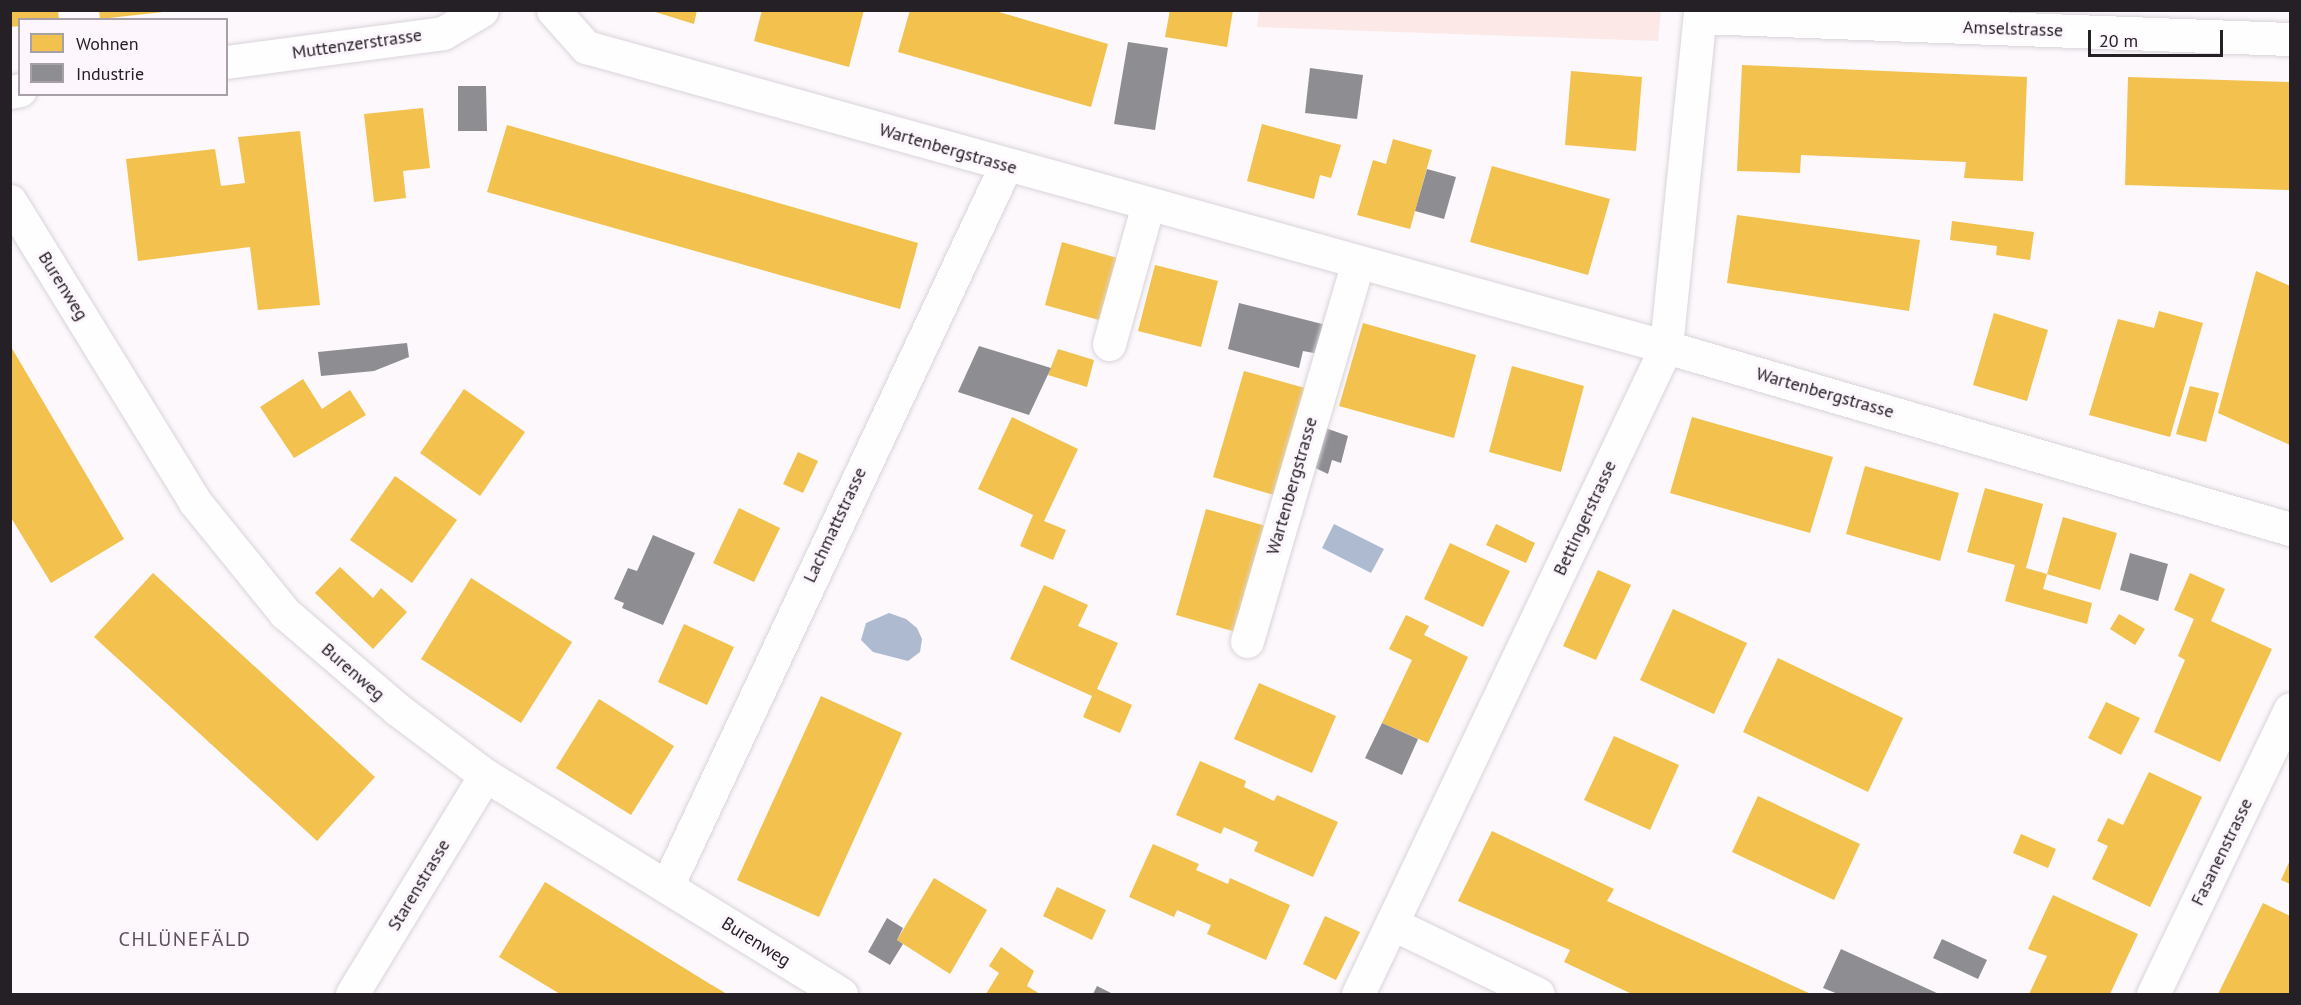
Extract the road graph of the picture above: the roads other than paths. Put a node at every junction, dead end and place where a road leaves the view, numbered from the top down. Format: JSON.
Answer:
{"nodes":[{"id":1,"x":482,"y":10,"type":"edge"},
{"id":2,"x":553,"y":10,"type":"edge"},
{"id":3,"x":1700,"y":14,"type":"edge"},
{"id":4,"x":2290,"y":39,"type":"edge"},
{"id":5,"x":228,"y":62,"type":"edge"},
{"id":6,"x":1006,"y":165,"type":"junction"},
{"id":7,"x":10,"y":201,"type":"edge"},
{"id":8,"x":1148,"y":204,"type":"junction"},
{"id":9,"x":1358,"y":262,"type":"junction"},
{"id":10,"x":1109,"y":344,"type":"dead end"},
{"id":11,"x":1666,"y":347,"type":"junction"},
{"id":12,"x":2290,"y":529,"type":"edge"},
{"id":13,"x":1247,"y":641,"type":"dead end"},
{"id":14,"x":2290,"y":709,"type":"edge"},
{"id":15,"x":485,"y":775,"type":"junction"},
{"id":16,"x":667,"y":886,"type":"junction"},
{"id":17,"x":1393,"y":924,"type":"junction"},
{"id":18,"x":352,"y":994,"type":"edge"},
{"id":19,"x":841,"y":994,"type":"edge"},
{"id":20,"x":1358,"y":994,"type":"edge"},
{"id":21,"x":1538,"y":994,"type":"edge"},
{"id":22,"x":2152,"y":994,"type":"edge"}],
"edges":[{"from":1,"to":5,"type":"street","name":"Muttenzerstrasse"},
{"from":2,"to":6,"type":"street","name":"Wartenbergstrasse"},
{"from":3,"to":4,"type":"street","name":"Amselstrasse"},
{"from":3,"to":11,"type":"street","name":"Bettingerstrasse"},
{"from":6,"to":8,"type":"street","name":"Wartenbergstrasse"},
{"from":6,"to":16,"type":"street","name":"Lachmattstrasse"},
{"from":7,"to":15,"type":"street","name":"Burenweg"},
{"from":8,"to":9,"type":"street","name":"Wartenbergstrasse"},
{"from":8,"to":10,"type":"street"},
{"from":9,"to":11,"type":"street","name":"Wartenbergstrasse"},
{"from":9,"to":13,"type":"street","name":"Wartenbergstrasse"},
{"from":11,"to":12,"type":"street","name":"Wartenbergstrasse"},
{"from":11,"to":17,"type":"street","name":"Bettingerstrasse"},
{"from":14,"to":22,"type":"street","name":"Fasanenstrasse"},
{"from":15,"to":16,"type":"street","name":"Burenweg"},
{"from":15,"to":18,"type":"street","name":"Starenstrasse"},
{"from":16,"to":19,"type":"street","name":"Burenweg"},
{"from":17,"to":20,"type":"street","name":"Bettingerstrasse"},
{"from":17,"to":21,"type":"street"}]}
